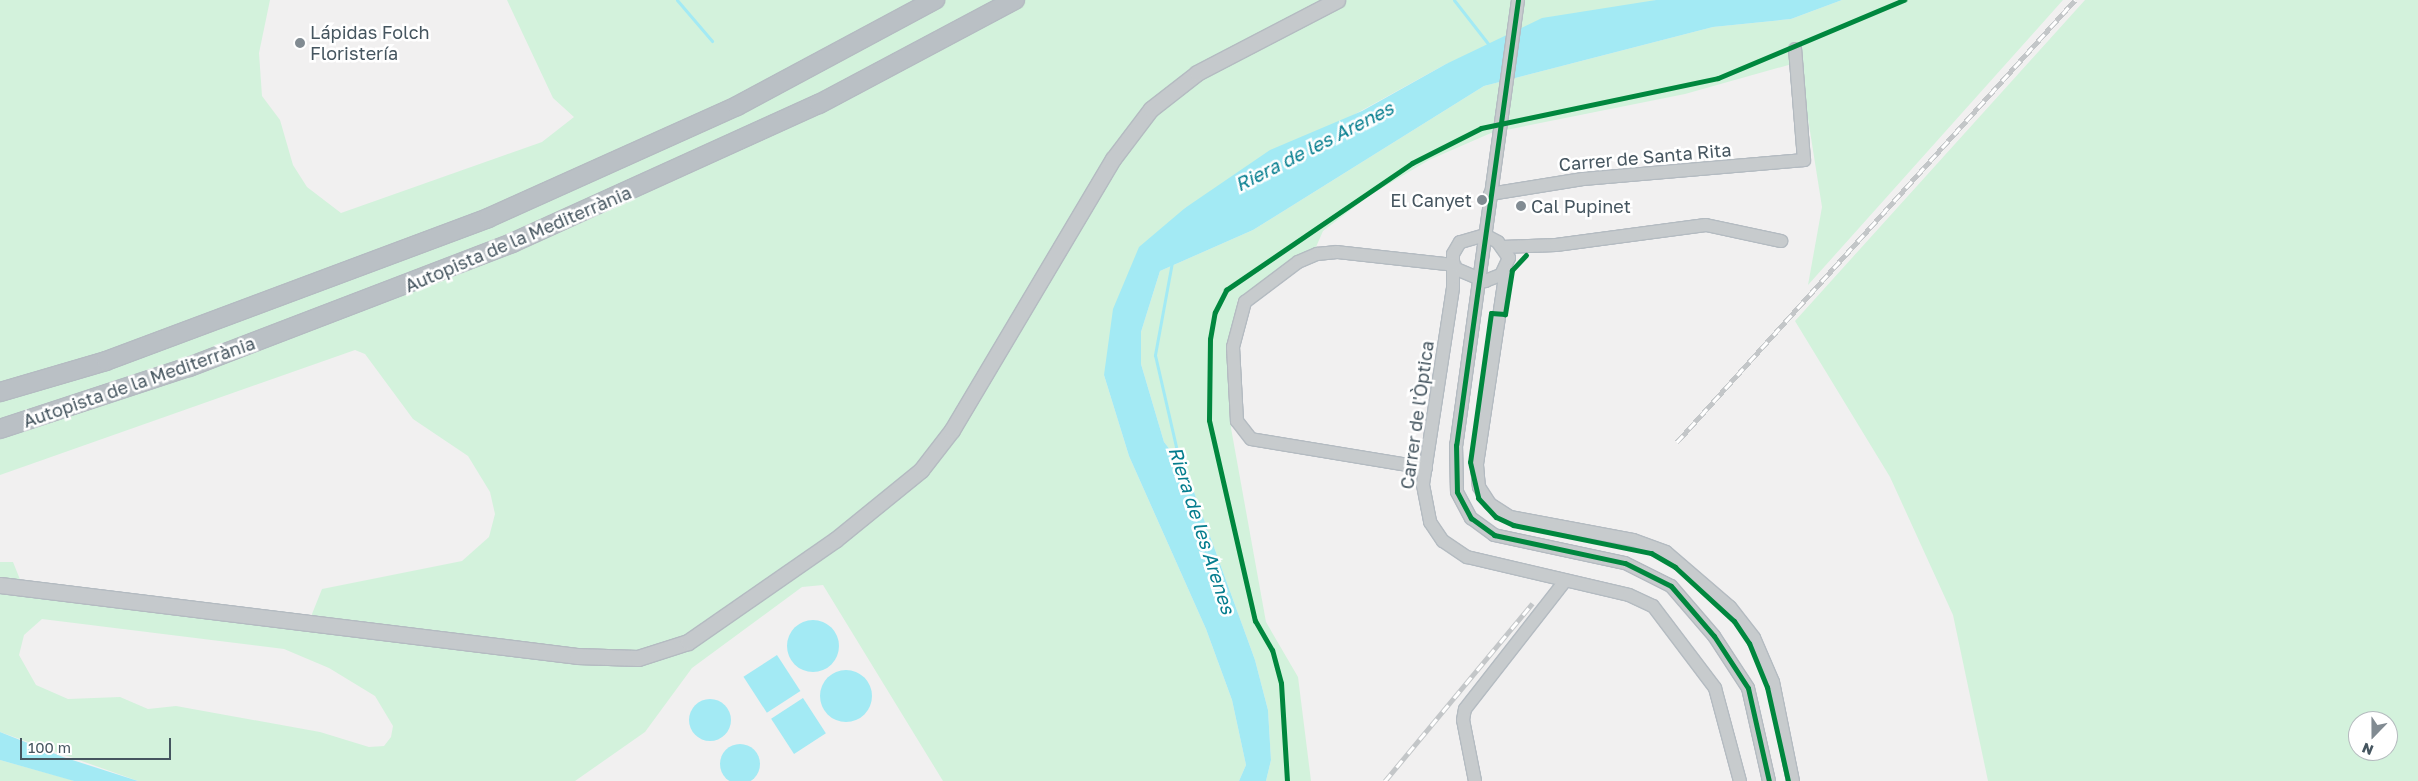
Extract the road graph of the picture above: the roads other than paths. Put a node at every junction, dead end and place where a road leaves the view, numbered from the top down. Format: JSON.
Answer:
{"nodes":[{"id":1,"x":935,"y":0,"type":"edge"},
{"id":2,"x":1014,"y":0,"type":"edge"},
{"id":3,"x":1337,"y":0,"type":"edge"},
{"id":4,"x":1518,"y":0,"type":"edge"},
{"id":5,"x":1795,"y":49,"type":"dead end"},
{"id":6,"x":1490,"y":194,"type":"junction"},
{"id":7,"x":1484,"y":235,"type":"junction"},
{"id":8,"x":1781,"y":241,"type":"dead end"},
{"id":9,"x":1506,"y":258,"type":"junction"},
{"id":10,"x":1454,"y":266,"type":"junction"},
{"id":11,"x":1466,"y":276,"type":"junction"},
{"id":12,"x":1492,"y":279,"type":"junction"},
{"id":13,"x":1478,"y":281,"type":"junction"},
{"id":14,"x":1453,"y":288,"type":"junction"},
{"id":15,"x":1500,"y":308,"type":"junction"},
{"id":16,"x":0,"y":392,"type":"edge"},
{"id":17,"x":0,"y":428,"type":"edge"},
{"id":18,"x":1426,"y":468,"type":"junction"},
{"id":19,"x":1566,"y":581,"type":"junction"},
{"id":20,"x":0,"y":585,"type":"edge"},
{"id":21,"x":1475,"y":781,"type":"edge"},
{"id":22,"x":1740,"y":781,"type":"edge"},
{"id":23,"x":1769,"y":781,"type":"edge"},
{"id":24,"x":1793,"y":781,"type":"edge"}],
"edges":[{"from":1,"to":16,"type":"highway","name":"Autopista de la Mediterrània"},
{"from":2,"to":17,"type":"highway","name":"Autopista de la Mediterrània"},
{"from":3,"to":20,"type":"main road"},
{"from":4,"to":6,"type":"street"},
{"from":5,"to":6,"type":"street","name":"Carrer de Santa Rita"},
{"from":6,"to":7,"type":"street"},
{"from":7,"to":9,"type":"street"},
{"from":7,"to":10,"type":"street","name":"Carrer de l'Òptica"},
{"from":7,"to":13,"type":"street"},
{"from":8,"to":9,"type":"street"},
{"from":9,"to":12,"type":"street"},
{"from":9,"to":15,"type":"street"},
{"from":10,"to":11,"type":"street"},
{"from":10,"to":14,"type":"street","name":"Carrer de l'Òptica"},
{"from":10,"to":18,"type":"street"},
{"from":11,"to":13,"type":"street"},
{"from":11,"to":14,"type":"street"},
{"from":12,"to":13,"type":"street"},
{"from":12,"to":15,"type":"street"},
{"from":13,"to":23,"type":"street"},
{"from":14,"to":18,"type":"street","name":"Carrer de l'Òptica"},
{"from":15,"to":24,"type":"street"},
{"from":18,"to":19,"type":"street","name":"Carrer de l'Òptica"},
{"from":19,"to":21,"type":"street"},
{"from":19,"to":22,"type":"street","name":"Carrer de l'Òptica"}]}
